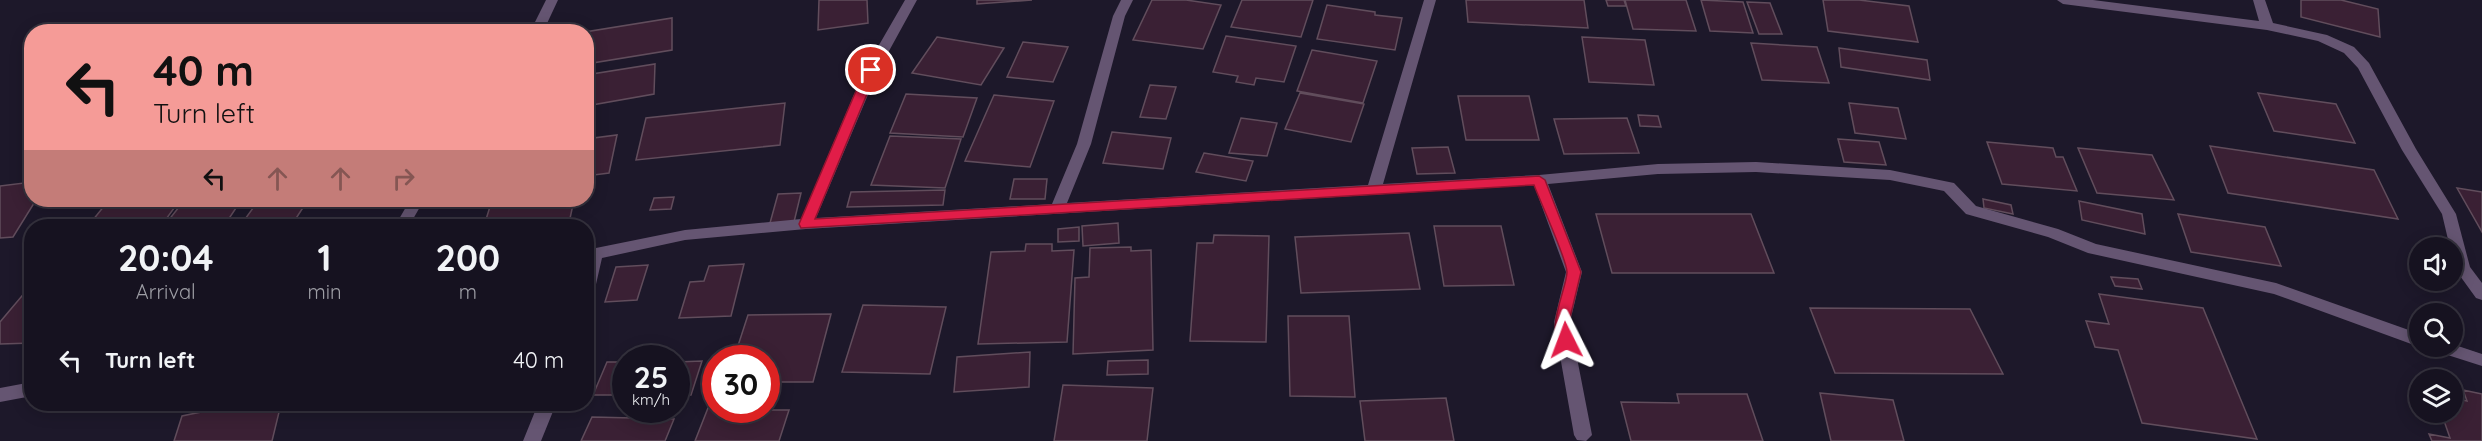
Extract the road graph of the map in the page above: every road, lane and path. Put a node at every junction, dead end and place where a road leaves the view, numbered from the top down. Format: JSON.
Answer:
{"nodes":[{"id":1,"x":552,"y":0,"type":"edge"},
{"id":2,"x":911,"y":0,"type":"edge"},
{"id":3,"x":1127,"y":0,"type":"edge"},
{"id":4,"x":1430,"y":0,"type":"edge"},
{"id":5,"x":2063,"y":0,"type":"edge"},
{"id":6,"x":2259,"y":0,"type":"edge"},
{"id":7,"x":540,"y":24,"type":"edge"},
{"id":8,"x":2267,"y":26,"type":"junction"},
{"id":9,"x":1539,"y":180,"type":"junction"},
{"id":10,"x":1374,"y":190,"type":"junction"},
{"id":11,"x":1058,"y":207,"type":"junction"},
{"id":12,"x":806,"y":224,"type":"junction"},
{"id":13,"x":594,"y":254,"type":"edge"},
{"id":14,"x":2482,"y":294,"type":"edge"},
{"id":15,"x":2409,"y":337,"type":"edge"},
{"id":16,"x":2463,"y":354,"type":"edge"},
{"id":17,"x":2482,"y":360,"type":"edge"},
{"id":18,"x":24,"y":390,"type":"edge"},
{"id":19,"x":0,"y":395,"type":"edge"},
{"id":20,"x":544,"y":411,"type":"edge"},
{"id":21,"x":1583,"y":435,"type":"dead end"},
{"id":22,"x":532,"y":441,"type":"edge"}],
"edges":[{"from":1,"to":7,"type":"street"},
{"from":2,"to":12,"type":"street"},
{"from":3,"to":11,"type":"street"},
{"from":4,"to":10,"type":"street"},
{"from":5,"to":8,"type":"street"},
{"from":6,"to":8,"type":"street"},
{"from":8,"to":14,"type":"street"},
{"from":9,"to":10,"type":"street"},
{"from":9,"to":15,"type":"street"},
{"from":9,"to":21,"type":"street"},
{"from":10,"to":11,"type":"street"},
{"from":11,"to":12,"type":"street"},
{"from":12,"to":13,"type":"street"},
{"from":16,"to":17,"type":"street"},
{"from":18,"to":19,"type":"street"},
{"from":20,"to":22,"type":"street"}]}
